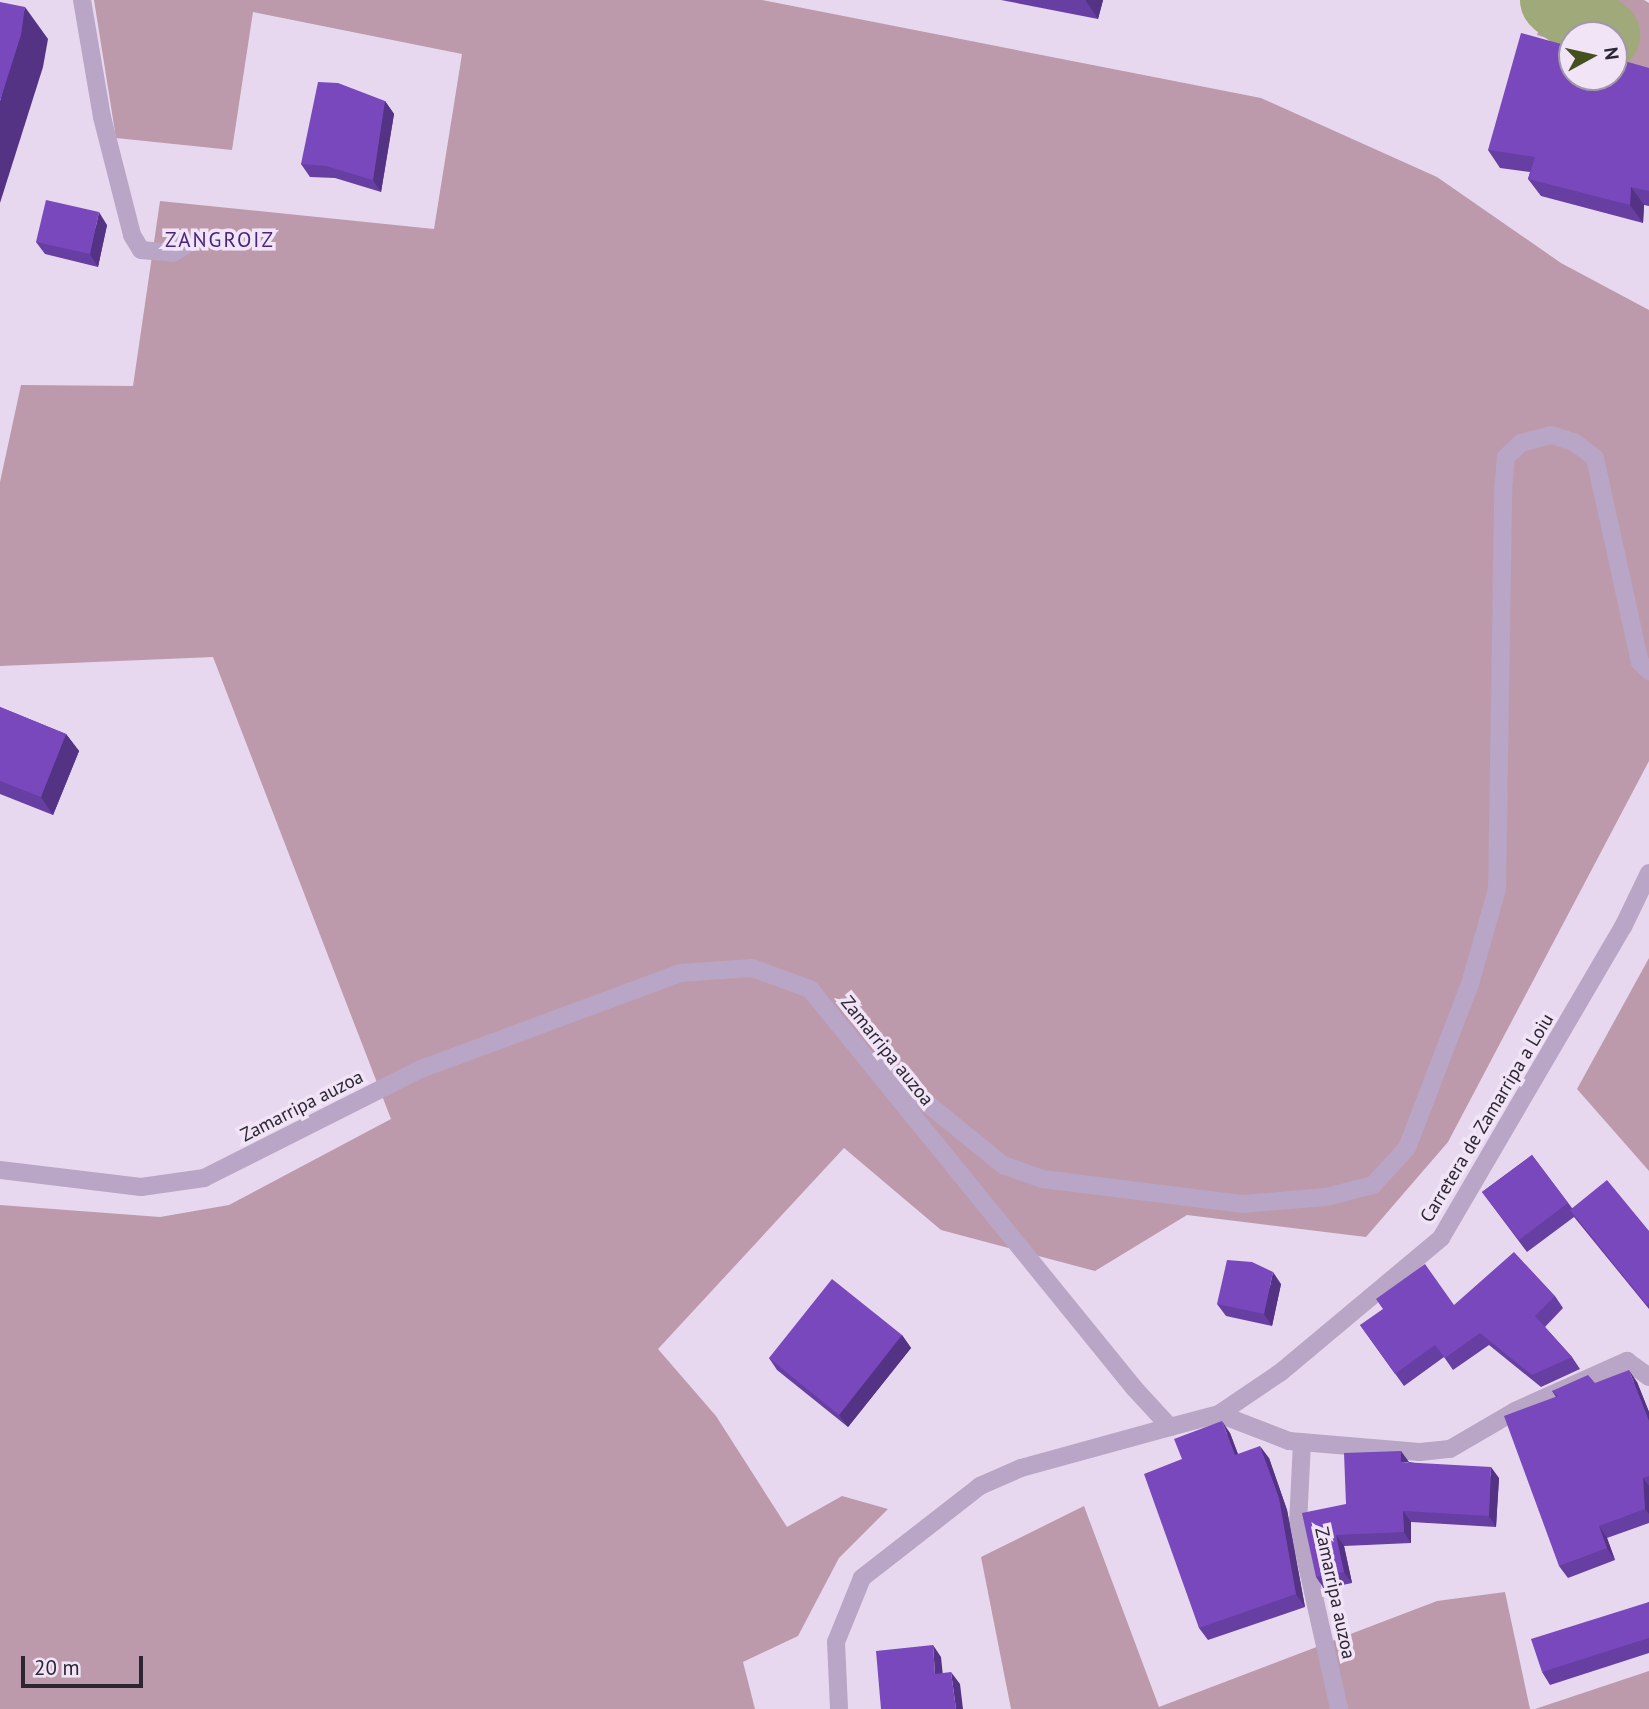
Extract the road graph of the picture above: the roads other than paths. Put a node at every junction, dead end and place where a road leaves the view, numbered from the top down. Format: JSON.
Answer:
{"nodes":[{"id":1,"x":82,"y":0,"type":"edge"},
{"id":2,"x":197,"y":238,"type":"dead end"},
{"id":3,"x":1649,"y":671,"type":"edge"},
{"id":4,"x":1649,"y":873,"type":"edge"},
{"id":5,"x":855,"y":1045,"type":"junction"},
{"id":6,"x":0,"y":1170,"type":"edge"},
{"id":7,"x":1649,"y":1377,"type":"edge"},
{"id":8,"x":1219,"y":1414,"type":"junction"},
{"id":9,"x":1170,"y":1427,"type":"junction"},
{"id":10,"x":1302,"y":1442,"type":"junction"},
{"id":11,"x":839,"y":1709,"type":"edge"},
{"id":12,"x":1339,"y":1709,"type":"edge"}],
"edges":[{"from":1,"to":2,"type":"street"},
{"from":3,"to":5,"type":"street"},
{"from":4,"to":8,"type":"street","name":"Carretera de Zamarripa a Loiu"},
{"from":5,"to":6,"type":"street","name":"Zamarripa auzoa"},
{"from":5,"to":9,"type":"street","name":"Zamarripa auzoa"},
{"from":7,"to":10,"type":"street"},
{"from":8,"to":9,"type":"street","name":"Carretera de Zamarripa a Loiu"},
{"from":8,"to":10,"type":"street"},
{"from":9,"to":11,"type":"street"},
{"from":10,"to":12,"type":"street","name":"Zamarripa auzoa"}]}
